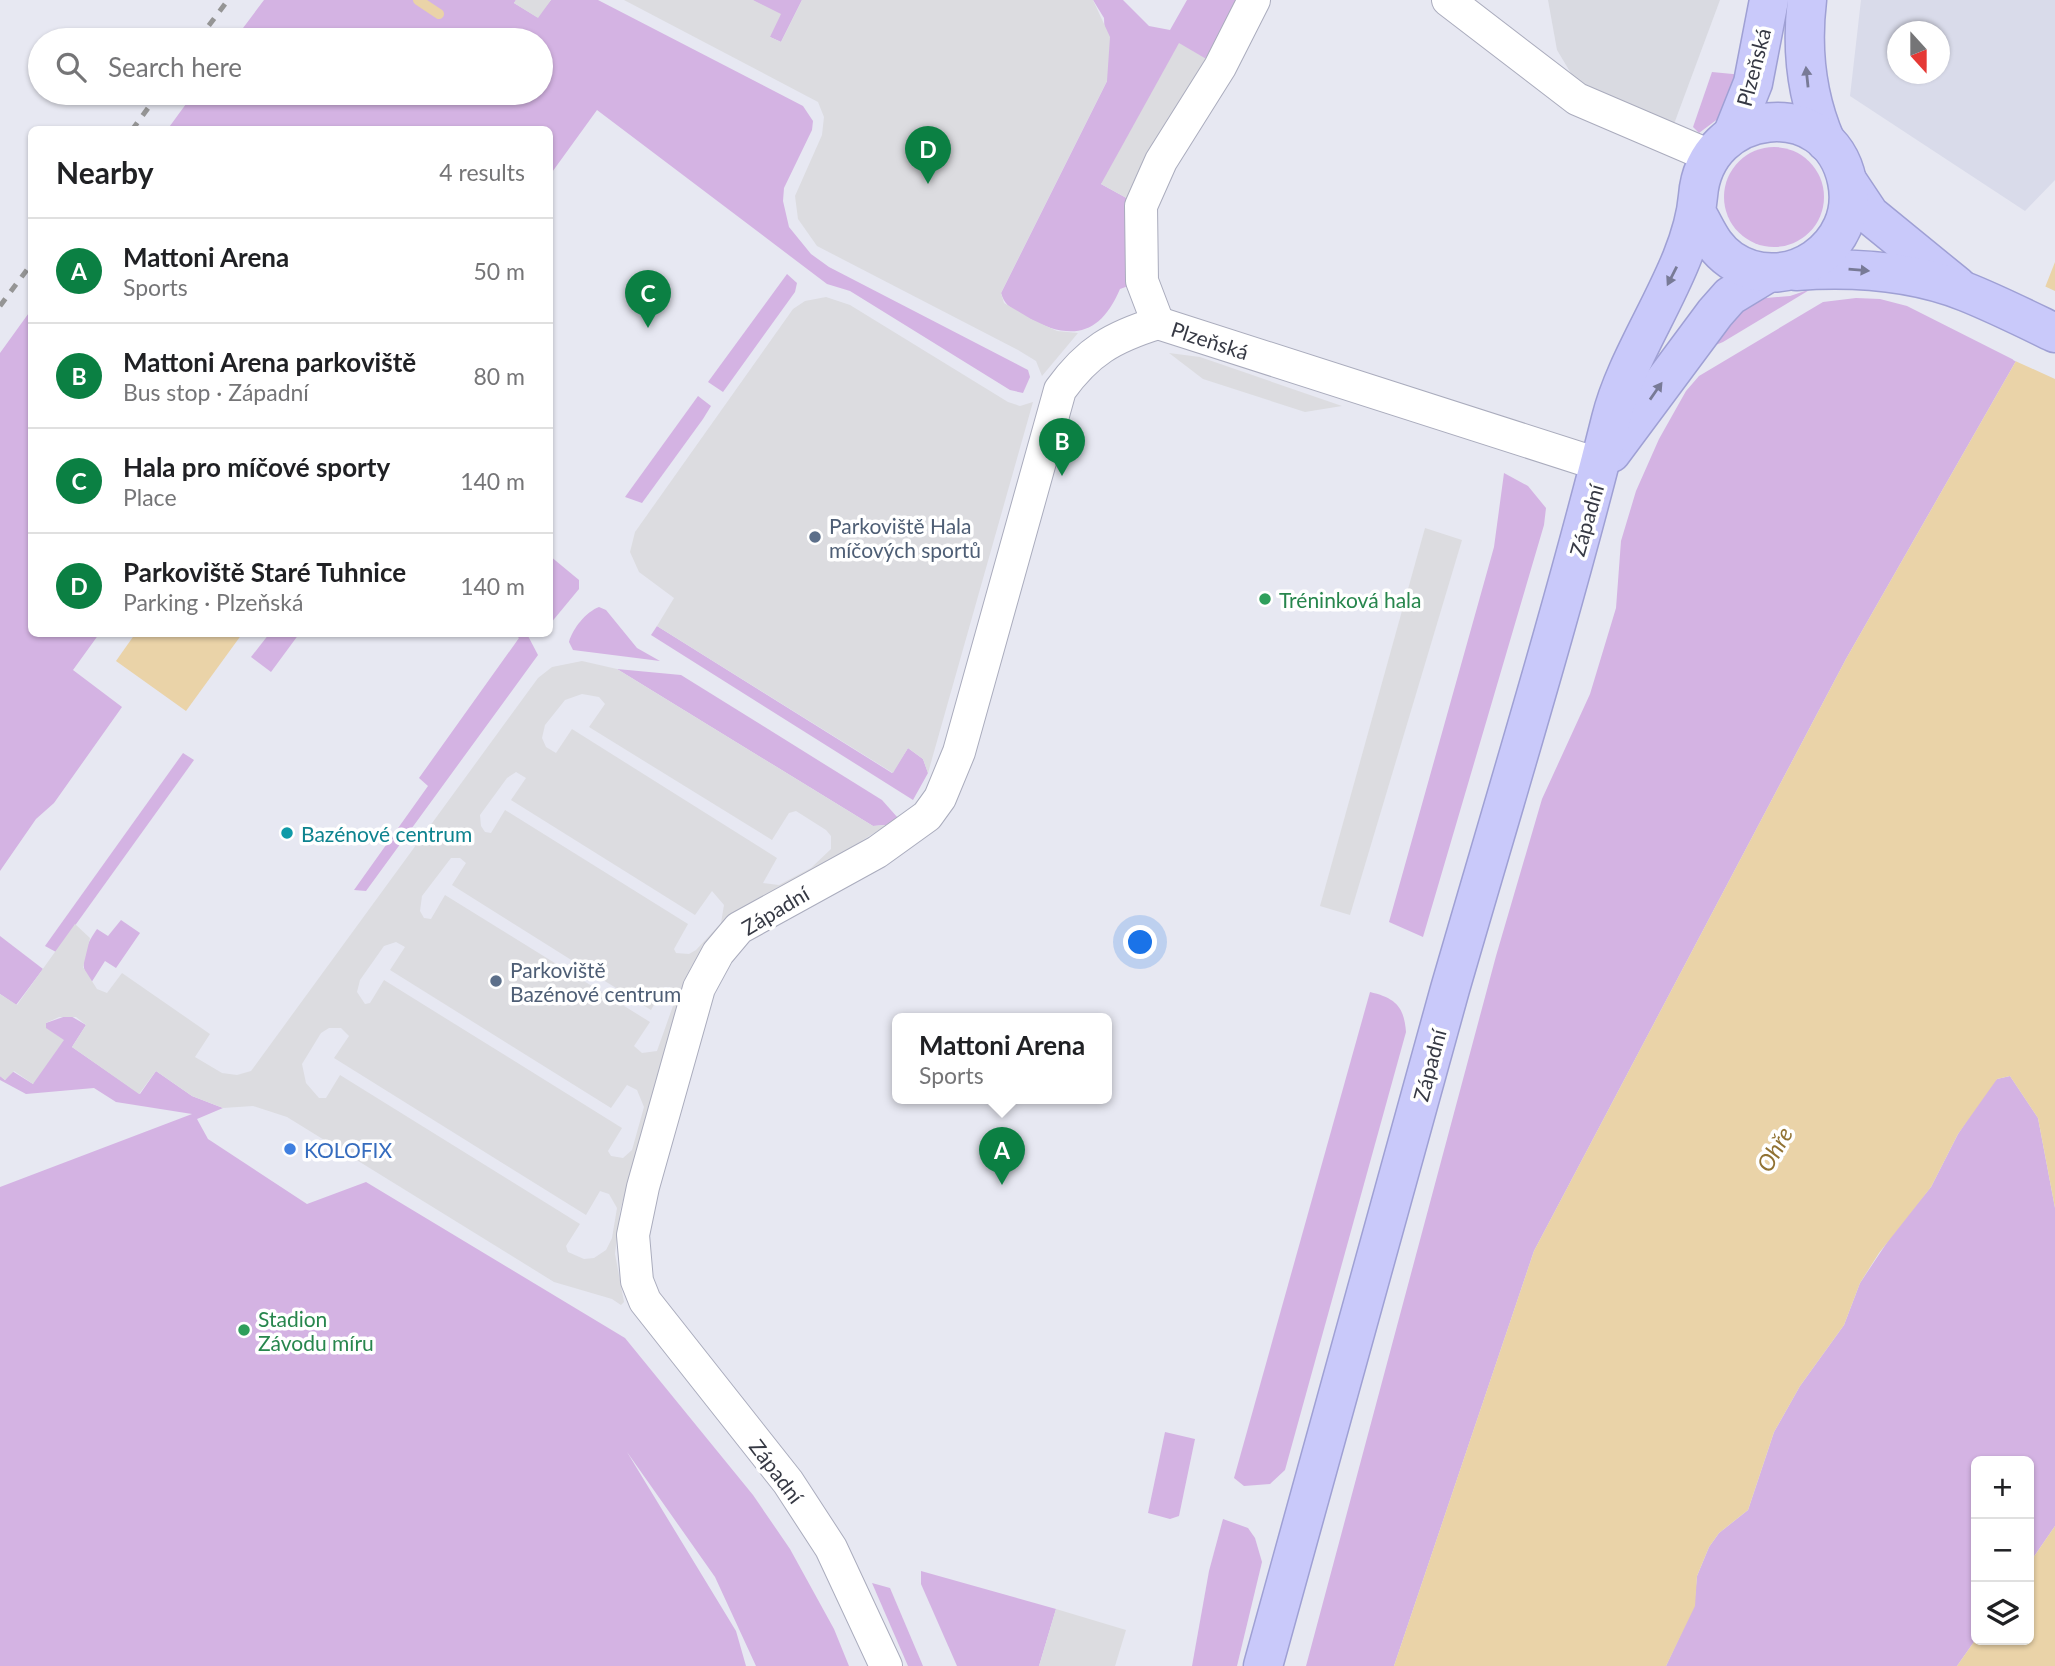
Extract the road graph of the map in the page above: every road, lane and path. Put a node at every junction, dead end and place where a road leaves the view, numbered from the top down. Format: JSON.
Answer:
{"nodes":[{"id":1,"x":1254,"y":0,"type":"edge"},
{"id":2,"x":1448,"y":0,"type":"edge"},
{"id":3,"x":1769,"y":0,"type":"edge"},
{"id":4,"x":1807,"y":0,"type":"edge"},
{"id":5,"x":1826,"y":142,"type":"junction"},
{"id":6,"x":1721,"y":145,"type":"junction"},
{"id":7,"x":1848,"y":183,"type":"junction"},
{"id":8,"x":1696,"y":212,"type":"junction"},
{"id":9,"x":1779,"y":272,"type":"junction"},
{"id":10,"x":1964,"y":291,"type":"junction"},
{"id":11,"x":1158,"y":323,"type":"junction"},
{"id":12,"x":2055,"y":333,"type":"edge"},
{"id":13,"x":1601,"y":466,"type":"junction"},
{"id":14,"x":886,"y":1666,"type":"edge"},
{"id":15,"x":1263,"y":1666,"type":"edge"}],
"edges":[{"from":1,"to":11,"type":"street","name":"Plzeňská"},
{"from":2,"to":6,"type":"street"},
{"from":3,"to":6,"type":"street","name":"Plzeňská"},
{"from":5,"to":4,"type":"street","name":"Plzeňská","one_way":true},
{"from":5,"to":6,"type":"street"},
{"from":5,"to":7,"type":"street"},
{"from":6,"to":8,"type":"street"},
{"from":7,"to":9,"type":"street"},
{"from":7,"to":10,"type":"street"},
{"from":8,"to":9,"type":"street"},
{"from":8,"to":13,"type":"street","name":"Západní","one_way":true},
{"from":9,"to":10,"type":"street","one_way":true},
{"from":13,"to":9,"type":"street","name":"Západní","one_way":true},
{"from":10,"to":12,"type":"street"},
{"from":11,"to":13,"type":"street","name":"Plzeňská"},
{"from":11,"to":14,"type":"street","name":"Západní"},
{"from":13,"to":15,"type":"street","name":"Západní"}]}
